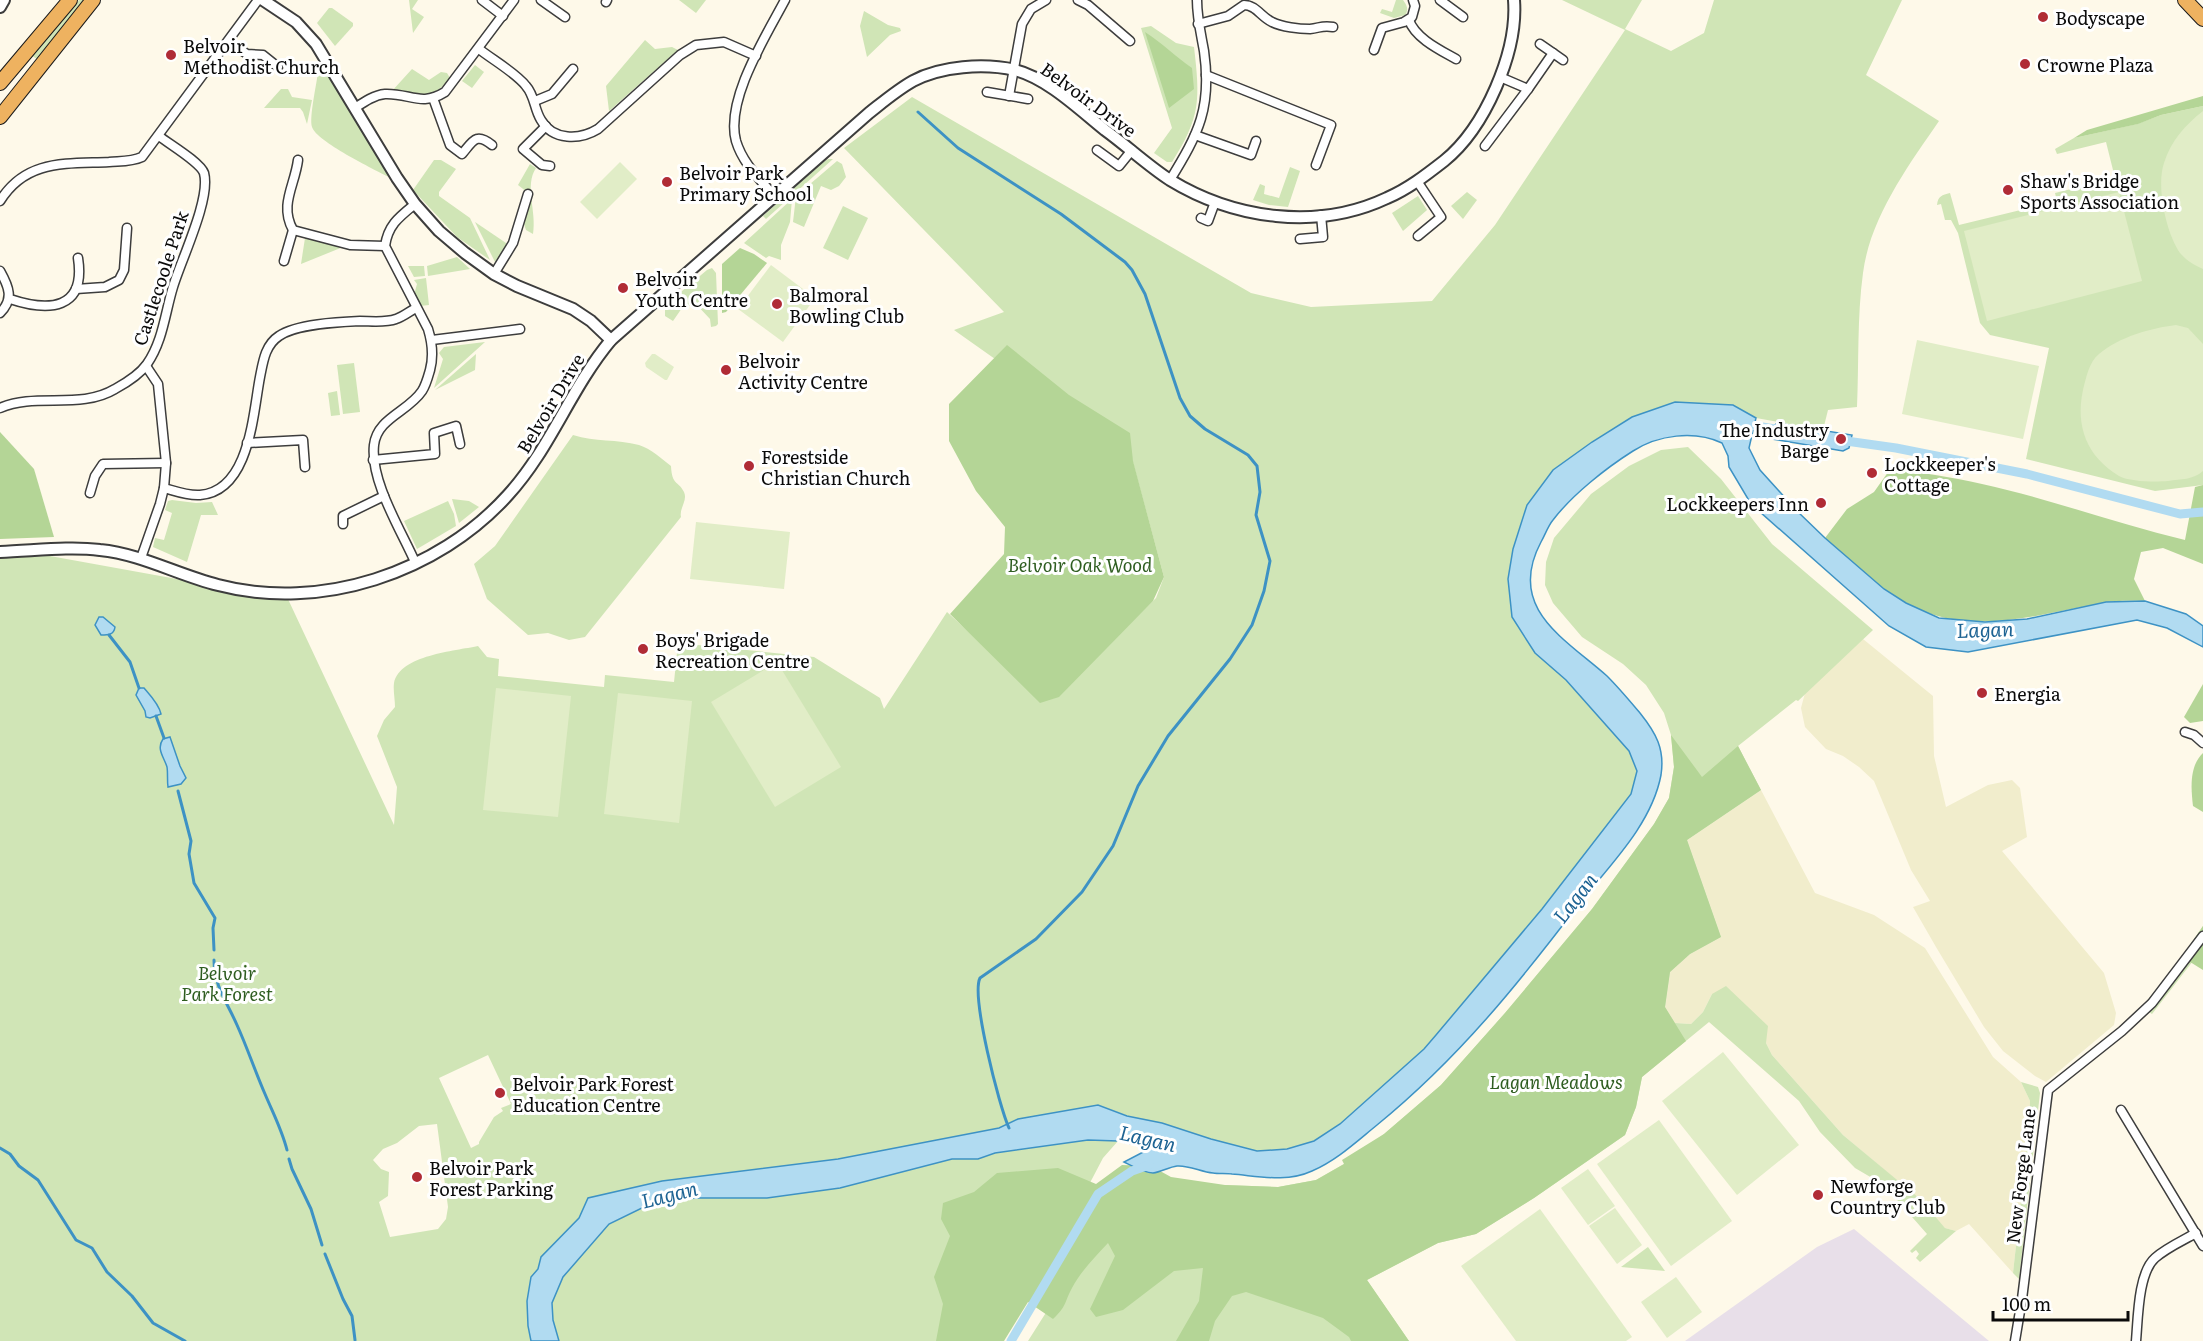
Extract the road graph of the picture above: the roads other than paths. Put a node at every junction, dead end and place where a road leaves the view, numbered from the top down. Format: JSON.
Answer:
{"nodes":[{"id":1,"x":4,"y":0,"type":"edge"},
{"id":2,"x":70,"y":0,"type":"edge"},
{"id":3,"x":93,"y":0,"type":"edge"},
{"id":4,"x":261,"y":0,"type":"edge"},
{"id":5,"x":482,"y":0,"type":"edge"},
{"id":6,"x":514,"y":0,"type":"edge"},
{"id":7,"x":542,"y":0,"type":"edge"},
{"id":8,"x":785,"y":0,"type":"edge"},
{"id":9,"x":1046,"y":0,"type":"edge"},
{"id":10,"x":1078,"y":0,"type":"edge"},
{"id":11,"x":1197,"y":0,"type":"edge"},
{"id":12,"x":1413,"y":0,"type":"edge"},
{"id":13,"x":1440,"y":0,"type":"edge"},
{"id":14,"x":1514,"y":0,"type":"edge"},
{"id":15,"x":2185,"y":0,"type":"edge"},
{"id":16,"x":2192,"y":0,"type":"edge"},
{"id":17,"x":0,"y":7,"type":"edge"},
{"id":18,"x":2203,"y":10,"type":"edge"},
{"id":19,"x":503,"y":16,"type":"junction"},
{"id":20,"x":565,"y":17,"type":"dead end"},
{"id":21,"x":1463,"y":17,"type":"dead end"},
{"id":22,"x":1409,"y":20,"type":"junction"},
{"id":23,"x":2203,"y":20,"type":"edge"},
{"id":24,"x":1198,"y":24,"type":"junction"},
{"id":25,"x":1333,"y":27,"type":"dead end"},
{"id":26,"x":1130,"y":41,"type":"dead end"},
{"id":27,"x":229,"y":42,"type":"junction"},
{"id":28,"x":1540,"y":44,"type":"dead end"},
{"id":29,"x":479,"y":50,"type":"junction"},
{"id":30,"x":1374,"y":50,"type":"dead end"},
{"id":31,"x":1553,"y":52,"type":"junction"},
{"id":32,"x":756,"y":56,"type":"junction"},
{"id":33,"x":1456,"y":59,"type":"dead end"},
{"id":34,"x":1563,"y":60,"type":"dead end"},
{"id":35,"x":278,"y":67,"type":"dead end"},
{"id":36,"x":573,"y":69,"type":"dead end"},
{"id":37,"x":1014,"y":70,"type":"junction"},
{"id":38,"x":1206,"y":75,"type":"junction"},
{"id":39,"x":1500,"y":77,"type":"junction"},
{"id":40,"x":0,"y":83,"type":"edge"},
{"id":41,"x":1528,"y":89,"type":"junction"},
{"id":42,"x":987,"y":92,"type":"dead end"},
{"id":43,"x":1009,"y":96,"type":"junction"},
{"id":44,"x":434,"y":98,"type":"junction"},
{"id":45,"x":1028,"y":99,"type":"dead end"},
{"id":46,"x":535,"y":101,"type":"junction"},
{"id":47,"x":355,"y":108,"type":"junction"},
{"id":48,"x":1,"y":115,"type":"edge"},
{"id":49,"x":546,"y":126,"type":"junction"},
{"id":50,"x":1196,"y":135,"type":"junction"},
{"id":51,"x":159,"y":136,"type":"junction"},
{"id":52,"x":1256,"y":141,"type":"dead end"},
{"id":53,"x":492,"y":145,"type":"dead end"},
{"id":54,"x":1485,"y":146,"type":"dead end"},
{"id":55,"x":1097,"y":150,"type":"dead end"},
{"id":56,"x":1132,"y":150,"type":"junction"},
{"id":57,"x":298,"y":160,"type":"dead end"},
{"id":58,"x":1316,"y":165,"type":"dead end"},
{"id":59,"x":550,"y":166,"type":"dead end"},
{"id":60,"x":1170,"y":180,"type":"junction"},
{"id":61,"x":1417,"y":181,"type":"junction"},
{"id":62,"x":528,"y":194,"type":"dead end"},
{"id":63,"x":775,"y":197,"type":"junction"},
{"id":64,"x":0,"y":201,"type":"edge"},
{"id":65,"x":1215,"y":202,"type":"junction"},
{"id":66,"x":415,"y":204,"type":"junction"},
{"id":67,"x":1321,"y":215,"type":"junction"},
{"id":68,"x":1201,"y":218,"type":"dead end"},
{"id":69,"x":127,"y":228,"type":"dead end"},
{"id":70,"x":293,"y":230,"type":"junction"},
{"id":71,"x":1418,"y":236,"type":"dead end"},
{"id":72,"x":1300,"y":238,"type":"dead end"},
{"id":73,"x":385,"y":246,"type":"junction"},
{"id":74,"x":78,"y":258,"type":"dead end"},
{"id":75,"x":284,"y":261,"type":"dead end"},
{"id":76,"x":0,"y":271,"type":"edge"},
{"id":77,"x":494,"y":274,"type":"junction"},
{"id":78,"x":76,"y":289,"type":"junction"},
{"id":79,"x":10,"y":299,"type":"junction"},
{"id":80,"x":416,"y":308,"type":"junction"},
{"id":81,"x":0,"y":313,"type":"edge"},
{"id":82,"x":520,"y":329,"type":"dead end"},
{"id":83,"x":432,"y":340,"type":"junction"},
{"id":84,"x":611,"y":340,"type":"junction"},
{"id":85,"x":146,"y":366,"type":"junction"},
{"id":86,"x":0,"y":408,"type":"edge"},
{"id":87,"x":247,"y":443,"type":"junction"},
{"id":88,"x":460,"y":444,"type":"dead end"},
{"id":89,"x":373,"y":460,"type":"junction"},
{"id":90,"x":166,"y":463,"type":"junction"},
{"id":91,"x":306,"y":467,"type":"dead end"},
{"id":92,"x":164,"y":488,"type":"junction"},
{"id":93,"x":90,"y":493,"type":"dead end"},
{"id":94,"x":384,"y":496,"type":"junction"},
{"id":95,"x":343,"y":524,"type":"dead end"},
{"id":96,"x":0,"y":552,"type":"edge"},
{"id":97,"x":141,"y":558,"type":"junction"},
{"id":98,"x":415,"y":562,"type":"junction"},
{"id":99,"x":2185,"y":732,"type":"dead end"},
{"id":100,"x":2203,"y":743,"type":"edge"},
{"id":101,"x":2203,"y":936,"type":"edge"},
{"id":102,"x":2121,"y":1110,"type":"dead end"},
{"id":103,"x":2196,"y":1233,"type":"junction"},
{"id":104,"x":2203,"y":1246,"type":"edge"},
{"id":105,"x":2015,"y":1341,"type":"edge"},
{"id":106,"x":2136,"y":1341,"type":"edge"}],
"edges":[{"from":1,"to":17,"type":"street"},
{"from":2,"to":40,"type":"highway"},
{"from":3,"to":48,"type":"highway"},
{"from":4,"to":27,"type":"street"},
{"from":4,"to":47,"type":"street"},
{"from":5,"to":19,"type":"street"},
{"from":6,"to":19,"type":"street"},
{"from":7,"to":20,"type":"street"},
{"from":8,"to":32,"type":"street"},
{"from":9,"to":37,"type":"street"},
{"from":10,"to":26,"type":"street"},
{"from":11,"to":24,"type":"street"},
{"from":12,"to":22,"type":"street"},
{"from":13,"to":21,"type":"street"},
{"from":14,"to":39,"type":"street","name":"Belvoir Drive"},
{"from":15,"to":23,"type":"highway"},
{"from":16,"to":18,"type":"highway"},
{"from":19,"to":29,"type":"street"},
{"from":22,"to":30,"type":"street"},
{"from":22,"to":33,"type":"street"},
{"from":24,"to":25,"type":"street"},
{"from":24,"to":38,"type":"street"},
{"from":27,"to":35,"type":"street"},
{"from":27,"to":51,"type":"street"},
{"from":28,"to":31,"type":"street"},
{"from":29,"to":44,"type":"street"},
{"from":29,"to":46,"type":"street"},
{"from":31,"to":34,"type":"street"},
{"from":31,"to":41,"type":"street"},
{"from":32,"to":49,"type":"street"},
{"from":32,"to":63,"type":"street"},
{"from":36,"to":46,"type":"street"},
{"from":37,"to":43,"type":"street"},
{"from":37,"to":56,"type":"street","name":"Belvoir Drive"},
{"from":37,"to":63,"type":"street","name":"Belvoir Drive"},
{"from":38,"to":50,"type":"street"},
{"from":38,"to":58,"type":"street"},
{"from":39,"to":41,"type":"street"},
{"from":39,"to":61,"type":"street","name":"Belvoir Drive"},
{"from":41,"to":54,"type":"street"},
{"from":42,"to":43,"type":"street"},
{"from":43,"to":45,"type":"street"},
{"from":44,"to":47,"type":"street"},
{"from":44,"to":53,"type":"street"},
{"from":46,"to":49,"type":"street"},
{"from":47,"to":66,"type":"street"},
{"from":49,"to":59,"type":"street"},
{"from":50,"to":52,"type":"street"},
{"from":50,"to":60,"type":"street"},
{"from":51,"to":64,"type":"street"},
{"from":51,"to":85,"type":"street","name":"Castlecoole Park"},
{"from":55,"to":56,"type":"street"},
{"from":56,"to":60,"type":"street","name":"Belvoir Drive"},
{"from":57,"to":70,"type":"street"},
{"from":60,"to":65,"type":"street","name":"Belvoir Drive"},
{"from":61,"to":67,"type":"street","name":"Belvoir Drive"},
{"from":61,"to":71,"type":"street"},
{"from":62,"to":77,"type":"street"},
{"from":63,"to":84,"type":"street","name":"Belvoir Drive"},
{"from":65,"to":67,"type":"street","name":"Belvoir Drive"},
{"from":65,"to":68,"type":"street"},
{"from":66,"to":73,"type":"street"},
{"from":66,"to":77,"type":"street"},
{"from":67,"to":72,"type":"street"},
{"from":69,"to":78,"type":"street"},
{"from":70,"to":73,"type":"street"},
{"from":70,"to":75,"type":"street"},
{"from":73,"to":80,"type":"street"},
{"from":74,"to":78,"type":"street"},
{"from":76,"to":79,"type":"street"},
{"from":77,"to":84,"type":"street"},
{"from":78,"to":79,"type":"street"},
{"from":79,"to":81,"type":"street"},
{"from":80,"to":83,"type":"street"},
{"from":80,"to":87,"type":"street"},
{"from":82,"to":83,"type":"street"},
{"from":83,"to":89,"type":"street"},
{"from":84,"to":98,"type":"street","name":"Belvoir Drive"},
{"from":85,"to":86,"type":"street","name":"Castlecoole Park"},
{"from":85,"to":90,"type":"street"},
{"from":87,"to":91,"type":"street"},
{"from":87,"to":92,"type":"street"},
{"from":88,"to":89,"type":"street"},
{"from":89,"to":94,"type":"street"},
{"from":90,"to":92,"type":"street"},
{"from":90,"to":93,"type":"street"},
{"from":92,"to":97,"type":"street"},
{"from":94,"to":95,"type":"street"},
{"from":94,"to":98,"type":"street"},
{"from":96,"to":97,"type":"street","name":"Belvoir Drive"},
{"from":97,"to":98,"type":"street","name":"Belvoir Drive"},
{"from":99,"to":100,"type":"street"},
{"from":101,"to":105,"type":"street","name":"New Forge Lane"},
{"from":102,"to":103,"type":"street"},
{"from":103,"to":104,"type":"street"},
{"from":103,"to":106,"type":"street"}]}
